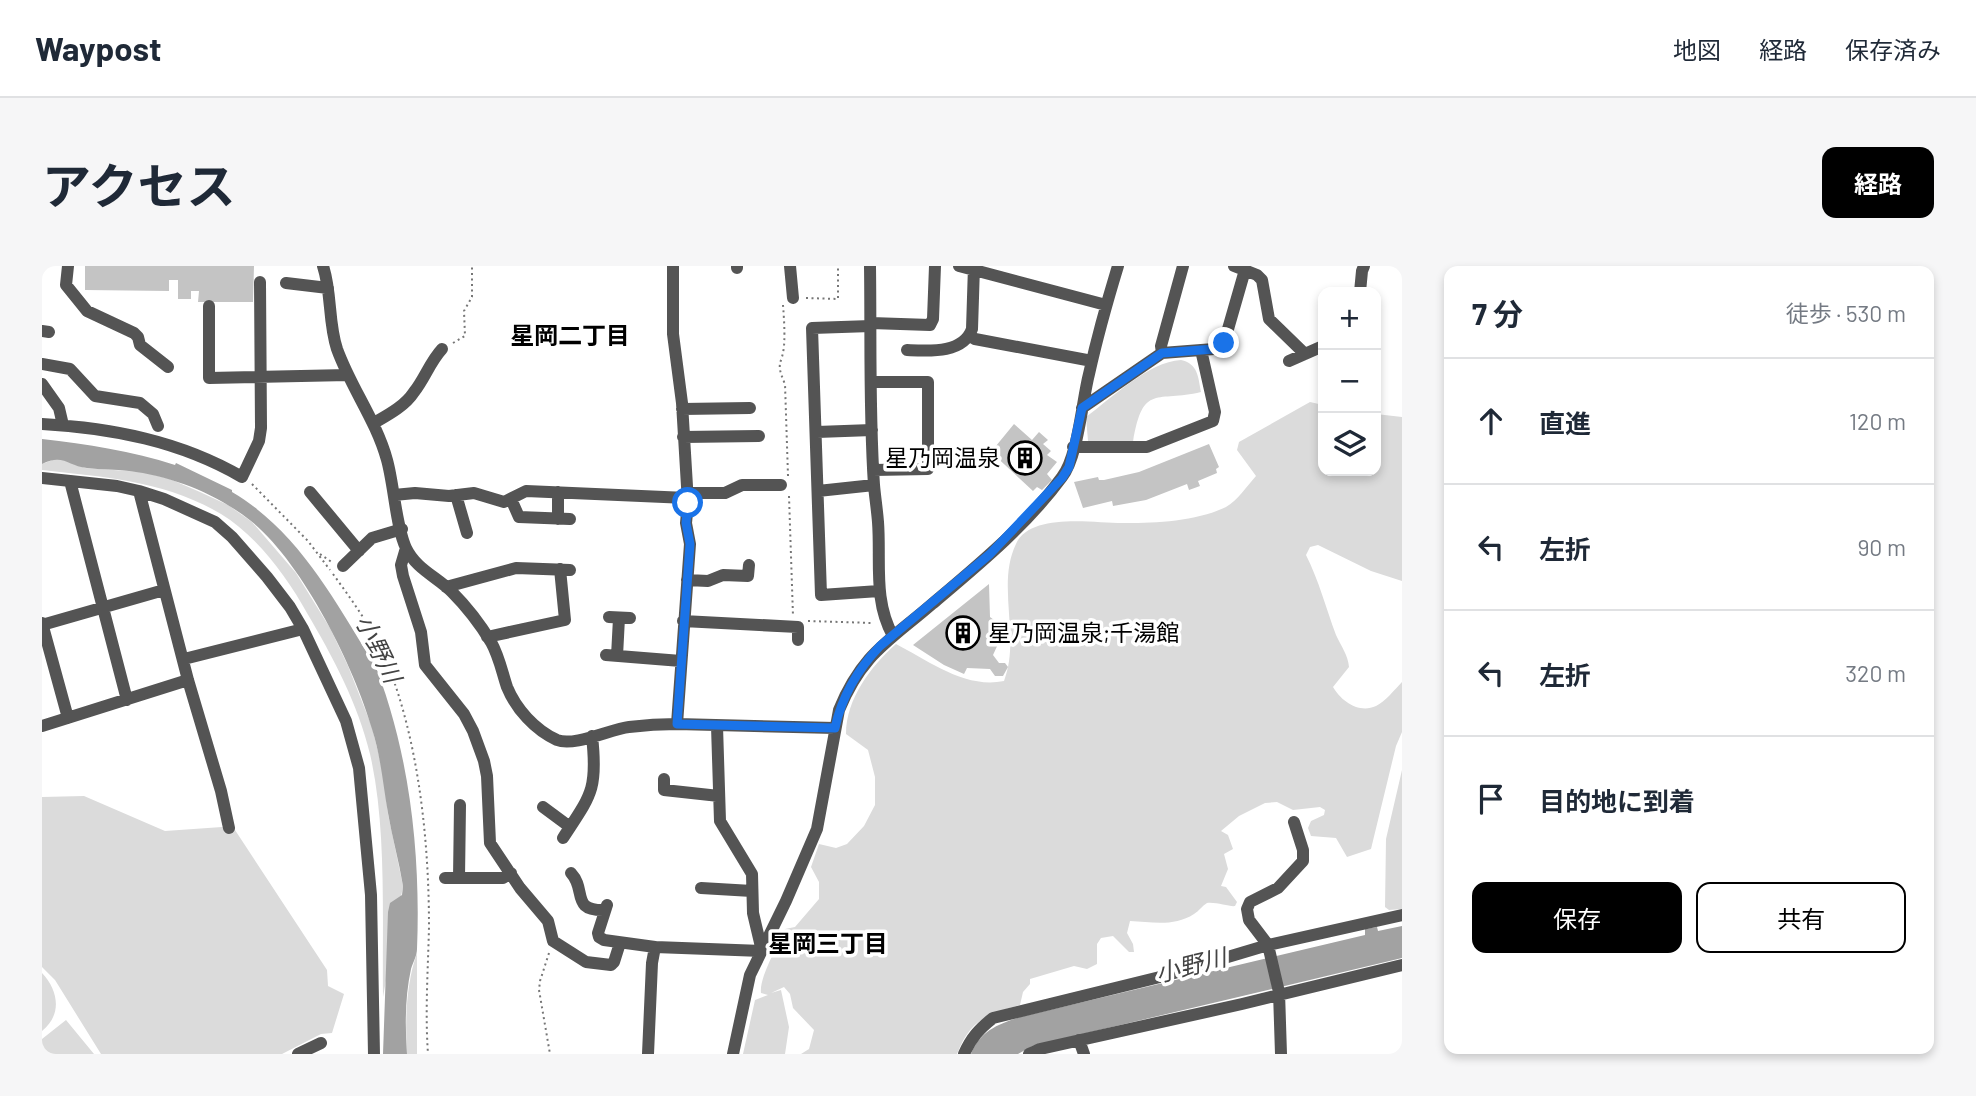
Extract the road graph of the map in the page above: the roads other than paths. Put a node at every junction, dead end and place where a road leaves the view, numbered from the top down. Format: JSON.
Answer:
{"nodes":[{"id":1,"x":68,"y":266,"type":"edge"},
{"id":2,"x":323,"y":266,"type":"edge"},
{"id":3,"x":673,"y":266,"type":"edge"},
{"id":4,"x":790,"y":266,"type":"edge"},
{"id":5,"x":870,"y":266,"type":"edge"},
{"id":6,"x":934,"y":266,"type":"edge"},
{"id":7,"x":959,"y":266,"type":"edge"},
{"id":8,"x":1118,"y":266,"type":"edge"},
{"id":9,"x":1183,"y":266,"type":"edge"},
{"id":10,"x":1364,"y":266,"type":"edge"},
{"id":11,"x":974,"y":268,"type":"edge"},
{"id":12,"x":1239,"y":268,"type":"edge"},
{"id":13,"x":260,"y":282,"type":"dead end"},
{"id":14,"x":286,"y":283,"type":"dead end"},
{"id":15,"x":1360,"y":287,"type":"edge"},
{"id":16,"x":328,"y":288,"type":"junction"},
{"id":17,"x":793,"y":298,"type":"road end"},
{"id":18,"x":1106,"y":305,"type":"junction"},
{"id":19,"x":209,"y":306,"type":"dead end"},
{"id":20,"x":871,"y":324,"type":"junction"},
{"id":21,"x":970,"y":336,"type":"junction"},
{"id":22,"x":1318,"y":348,"type":"edge"},
{"id":23,"x":442,"y":349,"type":"road end"},
{"id":24,"x":907,"y":350,"type":"dead end"},
{"id":25,"x":1201,"y":350,"type":"junction"},
{"id":26,"x":1162,"y":353,"type":"junction"},
{"id":27,"x":1304,"y":354,"type":"junction"},
{"id":28,"x":1092,"y":361,"type":"junction"},
{"id":29,"x":1289,"y":361,"type":"dead end"},
{"id":30,"x":42,"y":364,"type":"edge"},
{"id":31,"x":168,"y":367,"type":"dead end"},
{"id":32,"x":348,"y":375,"type":"junction"},
{"id":33,"x":261,"y":377,"type":"junction"},
{"id":34,"x":872,"y":382,"type":"junction"},
{"id":35,"x":42,"y":384,"type":"edge"},
{"id":36,"x":750,"y":408,"type":"dead end"},
{"id":37,"x":1082,"y":408,"type":"junction"},
{"id":38,"x":682,"y":409,"type":"junction"},
{"id":39,"x":374,"y":423,"type":"junction"},
{"id":40,"x":42,"y":424,"type":"edge"},
{"id":41,"x":63,"y":425,"type":"junction"},
{"id":42,"x":158,"y":426,"type":"dead end"},
{"id":43,"x":872,"y":430,"type":"junction"},
{"id":44,"x":817,"y":432,"type":"junction"},
{"id":45,"x":683,"y":437,"type":"junction"},
{"id":46,"x":759,"y":437,"type":"dead end"},
{"id":47,"x":1073,"y":447,"type":"junction"},
{"id":48,"x":873,"y":470,"type":"junction"},
{"id":49,"x":42,"y":478,"type":"edge"},
{"id":50,"x":70,"y":481,"type":"junction"},
{"id":51,"x":874,"y":485,"type":"junction"},
{"id":52,"x":786,"y":487,"type":"road end"},
{"id":53,"x":139,"y":491,"type":"junction"},
{"id":54,"x":818,"y":491,"type":"junction"},
{"id":55,"x":310,"y":492,"type":"dead end"},
{"id":56,"x":558,"y":492,"type":"junction"},
{"id":57,"x":394,"y":495,"type":"junction"},
{"id":58,"x":456,"y":495,"type":"junction"},
{"id":59,"x":687,"y":496,"type":"junction"},
{"id":60,"x":511,"y":499,"type":"junction"},
{"id":61,"x":402,"y":529,"type":"junction"},
{"id":62,"x":467,"y":533,"type":"dead end"},
{"id":63,"x":406,"y":548,"type":"junction"},
{"id":64,"x":359,"y":551,"type":"junction"},
{"id":65,"x":749,"y":565,"type":"dead end"},
{"id":66,"x":343,"y":566,"type":"road end"},
{"id":67,"x":687,"y":580,"type":"junction"},
{"id":68,"x":446,"y":587,"type":"junction"},
{"id":69,"x":164,"y":590,"type":"junction"},
{"id":70,"x":879,"y":591,"type":"junction"},
{"id":71,"x":103,"y":607,"type":"junction"},
{"id":72,"x":619,"y":618,"type":"dead end"},
{"id":73,"x":683,"y":621,"type":"junction"},
{"id":74,"x":42,"y":625,"type":"edge"},
{"id":75,"x":303,"y":629,"type":"junction"},
{"id":76,"x":893,"y":636,"type":"junction"},
{"id":77,"x":487,"y":637,"type":"junction"},
{"id":78,"x":798,"y":640,"type":"dead end"},
{"id":79,"x":184,"y":659,"type":"junction"},
{"id":80,"x":681,"y":661,"type":"junction"},
{"id":81,"x":188,"y":680,"type":"junction"},
{"id":82,"x":127,"y":699,"type":"junction"},
{"id":83,"x":68,"y":718,"type":"junction"},
{"id":84,"x":677,"y":724,"type":"junction"},
{"id":85,"x":42,"y":726,"type":"edge"},
{"id":86,"x":717,"y":726,"type":"junction"},
{"id":87,"x":835,"y":728,"type":"junction"},
{"id":88,"x":592,"y":736,"type":"junction"},
{"id":89,"x":664,"y":779,"type":"dead end"},
{"id":90,"x":719,"y":796,"type":"junction"},
{"id":91,"x":547,"y":807,"type":"dead end"},
{"id":92,"x":457,"y":812,"type":"dead end"},
{"id":93,"x":1294,"y":822,"type":"dead end"},
{"id":94,"x":229,"y":828,"type":"dead end"},
{"id":95,"x":511,"y":873,"type":"junction"},
{"id":96,"x":445,"y":878,"type":"dead end"},
{"id":97,"x":459,"y":878,"type":"junction"},
{"id":98,"x":578,"y":878,"type":"dead end"},
{"id":99,"x":701,"y":888,"type":"dead end"},
{"id":100,"x":752,"y":891,"type":"junction"},
{"id":101,"x":1402,"y":915,"type":"edge"},
{"id":102,"x":620,"y":943,"type":"junction"},
{"id":103,"x":655,"y":947,"type":"junction"},
{"id":104,"x":1268,"y":948,"type":"junction"},
{"id":105,"x":762,"y":951,"type":"junction"},
{"id":106,"x":1402,"y":965,"type":"edge"},
{"id":107,"x":1279,"y":994,"type":"junction"},
{"id":108,"x":1079,"y":1040,"type":"junction"},
{"id":109,"x":321,"y":1042,"type":"dead end"},
{"id":110,"x":298,"y":1054,"type":"edge"},
{"id":111,"x":373,"y":1054,"type":"edge"},
{"id":112,"x":648,"y":1054,"type":"edge"},
{"id":113,"x":733,"y":1054,"type":"edge"},
{"id":114,"x":964,"y":1054,"type":"edge"},
{"id":115,"x":1029,"y":1054,"type":"edge"},
{"id":116,"x":1084,"y":1054,"type":"edge"},
{"id":117,"x":1282,"y":1054,"type":"edge"}],
"edges":[{"from":1,"to":31,"type":"street"},
{"from":2,"to":16,"type":"street"},
{"from":3,"to":38,"type":"street"},
{"from":4,"to":17,"type":"street"},
{"from":5,"to":20,"type":"street"},
{"from":6,"to":20,"type":"street"},
{"from":7,"to":11,"type":"street"},
{"from":8,"to":18,"type":"street"},
{"from":9,"to":26,"type":"street"},
{"from":10,"to":15,"type":"street"},
{"from":11,"to":18,"type":"street"},
{"from":11,"to":21,"type":"street"},
{"from":12,"to":25,"type":"street"},
{"from":12,"to":27,"type":"street"},
{"from":13,"to":33,"type":"street"},
{"from":14,"to":16,"type":"street"},
{"from":16,"to":32,"type":"street"},
{"from":18,"to":28,"type":"street"},
{"from":19,"to":33,"type":"street"},
{"from":20,"to":34,"type":"street"},
{"from":20,"to":44,"type":"street"},
{"from":21,"to":24,"type":"street"},
{"from":21,"to":28,"type":"street"},
{"from":22,"to":27,"type":"street"},
{"from":23,"to":39,"type":"street"},
{"from":25,"to":26,"type":"street"},
{"from":25,"to":47,"type":"street"},
{"from":26,"to":37,"type":"street"},
{"from":27,"to":29,"type":"street"},
{"from":28,"to":37,"type":"street"},
{"from":30,"to":42,"type":"street"},
{"from":32,"to":33,"type":"street"},
{"from":32,"to":39,"type":"street"},
{"from":33,"to":41,"type":"street"},
{"from":34,"to":43,"type":"street"},
{"from":34,"to":48,"type":"street"},
{"from":35,"to":41,"type":"street"},
{"from":36,"to":38,"type":"street"},
{"from":37,"to":47,"type":"street"},
{"from":38,"to":45,"type":"street"},
{"from":39,"to":57,"type":"street"},
{"from":40,"to":41,"type":"street"},
{"from":43,"to":44,"type":"street"},
{"from":43,"to":48,"type":"street"},
{"from":44,"to":54,"type":"street"},
{"from":45,"to":46,"type":"street"},
{"from":45,"to":59,"type":"street"},
{"from":47,"to":76,"type":"street"},
{"from":48,"to":51,"type":"street"},
{"from":49,"to":50,"type":"street"},
{"from":50,"to":53,"type":"street"},
{"from":50,"to":71,"type":"street"},
{"from":51,"to":54,"type":"street"},
{"from":51,"to":70,"type":"street"},
{"from":52,"to":59,"type":"street"},
{"from":53,"to":69,"type":"street"},
{"from":53,"to":75,"type":"street"},
{"from":54,"to":70,"type":"street"},
{"from":55,"to":64,"type":"street"},
{"from":56,"to":59,"type":"street"},
{"from":56,"to":60,"type":"street"},
{"from":56,"to":60,"type":"street"},
{"from":57,"to":58,"type":"street"},
{"from":57,"to":61,"type":"street"},
{"from":58,"to":60,"type":"street"},
{"from":58,"to":62,"type":"street"},
{"from":59,"to":67,"type":"street"},
{"from":61,"to":63,"type":"street"},
{"from":61,"to":64,"type":"street"},
{"from":63,"to":68,"type":"street"},
{"from":63,"to":95,"type":"street"},
{"from":64,"to":66,"type":"street"},
{"from":65,"to":67,"type":"street"},
{"from":67,"to":73,"type":"street"},
{"from":68,"to":77,"type":"street"},
{"from":68,"to":77,"type":"street"},
{"from":69,"to":71,"type":"street"},
{"from":69,"to":79,"type":"street"},
{"from":70,"to":76,"type":"street"},
{"from":71,"to":74,"type":"street"},
{"from":71,"to":82,"type":"street"},
{"from":72,"to":80,"type":"street"},
{"from":73,"to":78,"type":"street"},
{"from":73,"to":80,"type":"street"},
{"from":74,"to":83,"type":"street"},
{"from":75,"to":79,"type":"street"},
{"from":75,"to":111,"type":"street"},
{"from":76,"to":87,"type":"street"},
{"from":77,"to":88,"type":"street"},
{"from":79,"to":81,"type":"street"},
{"from":80,"to":84,"type":"street"},
{"from":81,"to":82,"type":"street"},
{"from":81,"to":94,"type":"street"},
{"from":82,"to":83,"type":"street"},
{"from":83,"to":85,"type":"street"},
{"from":84,"to":86,"type":"street"},
{"from":84,"to":88,"type":"street"},
{"from":86,"to":87,"type":"street"},
{"from":86,"to":90,"type":"street"},
{"from":87,"to":105,"type":"street"},
{"from":88,"to":91,"type":"street"},
{"from":89,"to":90,"type":"street"},
{"from":90,"to":100,"type":"street"},
{"from":92,"to":97,"type":"street"},
{"from":93,"to":104,"type":"street"},
{"from":95,"to":97,"type":"street"},
{"from":95,"to":102,"type":"street"},
{"from":96,"to":97,"type":"street"},
{"from":98,"to":102,"type":"street"},
{"from":99,"to":100,"type":"street"},
{"from":100,"to":105,"type":"street"},
{"from":101,"to":104,"type":"street"},
{"from":102,"to":103,"type":"street"},
{"from":103,"to":105,"type":"street"},
{"from":103,"to":112,"type":"street"},
{"from":104,"to":107,"type":"street"},
{"from":104,"to":114,"type":"street"},
{"from":105,"to":113,"type":"street"},
{"from":106,"to":107,"type":"street"},
{"from":107,"to":108,"type":"street"},
{"from":107,"to":117,"type":"street"},
{"from":108,"to":115,"type":"street"},
{"from":108,"to":116,"type":"street"},
{"from":109,"to":110,"type":"street"}]}
